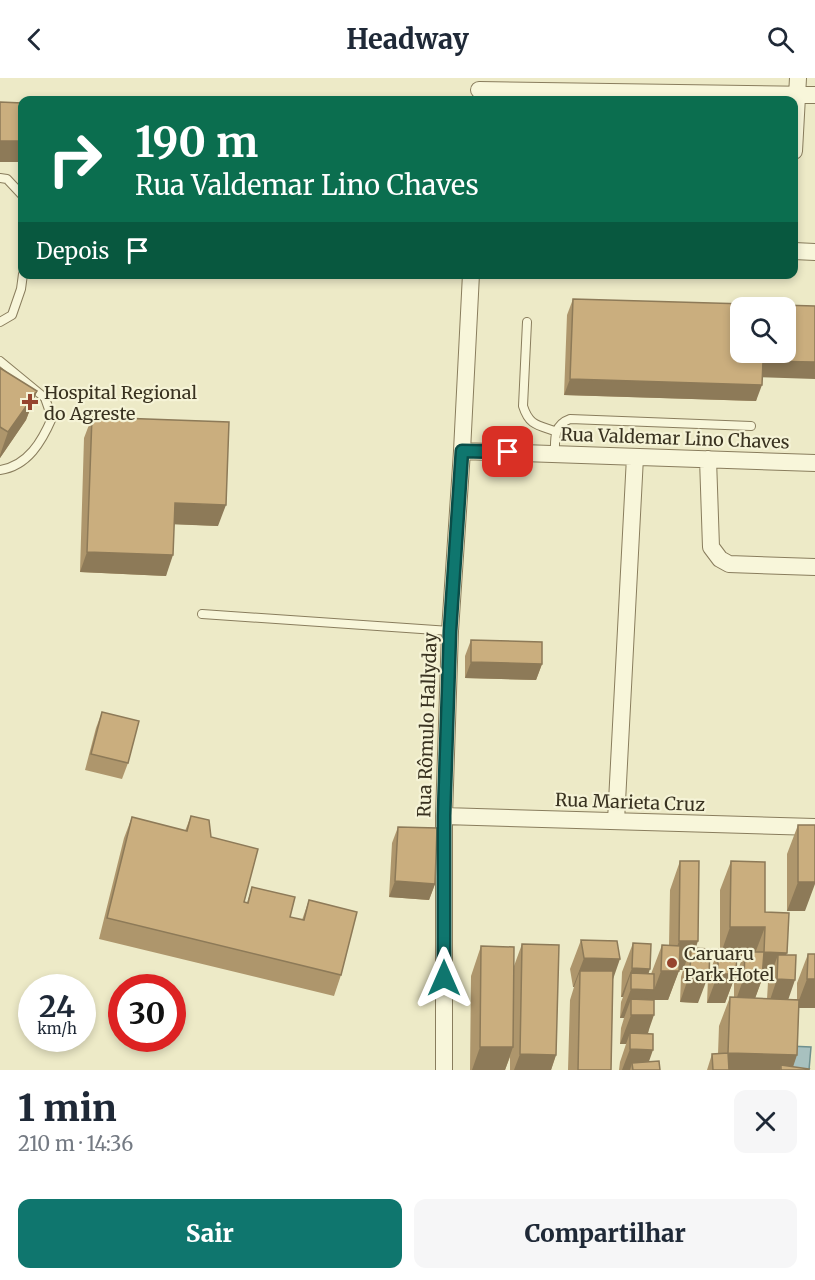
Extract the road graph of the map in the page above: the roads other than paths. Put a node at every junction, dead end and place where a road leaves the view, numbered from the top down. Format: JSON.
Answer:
{"nodes":[{"id":1,"x":610,"y":85,"type":"edge"},
{"id":2,"x":682,"y":86,"type":"edge"},
{"id":3,"x":798,"y":86,"type":"edge"},
{"id":4,"x":479,"y":90,"type":"edge"},
{"id":5,"x":815,"y":95,"type":"edge"},
{"id":6,"x":634,"y":96,"type":"edge"},
{"id":7,"x":640,"y":96,"type":"edge"},
{"id":8,"x":0,"y":178,"type":"edge"},
{"id":9,"x":18,"y":191,"type":"edge"},
{"id":10,"x":798,"y":251,"type":"edge"},
{"id":11,"x":815,"y":252,"type":"edge"},
{"id":12,"x":22,"y":279,"type":"edge"},
{"id":13,"x":471,"y":279,"type":"edge"},
{"id":14,"x":0,"y":322,"type":"edge"},
{"id":15,"x":527,"y":322,"type":"dead end"},
{"id":16,"x":0,"y":360,"type":"edge"},
{"id":17,"x":751,"y":426,"type":"dead end"},
{"id":18,"x":555,"y":431,"type":"junction"},
{"id":19,"x":462,"y":451,"type":"junction"},
{"id":20,"x":555,"y":454,"type":"junction"},
{"id":21,"x":635,"y":457,"type":"junction"},
{"id":22,"x":708,"y":459,"type":"junction"},
{"id":23,"x":815,"y":463,"type":"edge"},
{"id":24,"x":0,"y":470,"type":"edge"},
{"id":25,"x":815,"y":567,"type":"edge"},
{"id":26,"x":202,"y":614,"type":"dead end"},
{"id":27,"x":450,"y":631,"type":"junction"},
{"id":28,"x":444,"y":816,"type":"junction"},
{"id":29,"x":616,"y":821,"type":"junction"},
{"id":30,"x":815,"y":827,"type":"edge"},
{"id":31,"x":444,"y":1070,"type":"edge"}],
"edges":[{"from":1,"to":4,"type":"street"},
{"from":1,"to":6,"type":"street"},
{"from":2,"to":3,"type":"street"},
{"from":2,"to":7,"type":"street"},
{"from":3,"to":5,"type":"street"},
{"from":8,"to":9,"type":"lane"},
{"from":10,"to":11,"type":"street"},
{"from":12,"to":14,"type":"lane"},
{"from":13,"to":19,"type":"street","name":"Rua Rômulo Hallyday"},
{"from":15,"to":18,"type":"lane"},
{"from":16,"to":24,"type":"lane"},
{"from":17,"to":18,"type":"lane"},
{"from":18,"to":20,"type":"lane"},
{"from":19,"to":20,"type":"street","name":"Rua Valdemar Lino Chaves"},
{"from":19,"to":27,"type":"street","name":"Rua Rômulo Hallyday"},
{"from":20,"to":21,"type":"street","name":"Rua Valdemar Lino Chaves"},
{"from":21,"to":22,"type":"street","name":"Rua Valdemar Lino Chaves"},
{"from":21,"to":29,"type":"street"},
{"from":22,"to":23,"type":"street","name":"Rua Valdemar Lino Chaves"},
{"from":22,"to":25,"type":"street"},
{"from":26,"to":27,"type":"lane"},
{"from":27,"to":28,"type":"street","name":"Rua Rômulo Hallyday"},
{"from":28,"to":29,"type":"street","name":"Rua Marieta Cruz"},
{"from":28,"to":31,"type":"street","name":"Rua Rômulo Hallyday"},
{"from":29,"to":30,"type":"street","name":"Rua Marieta Cruz"}]}
